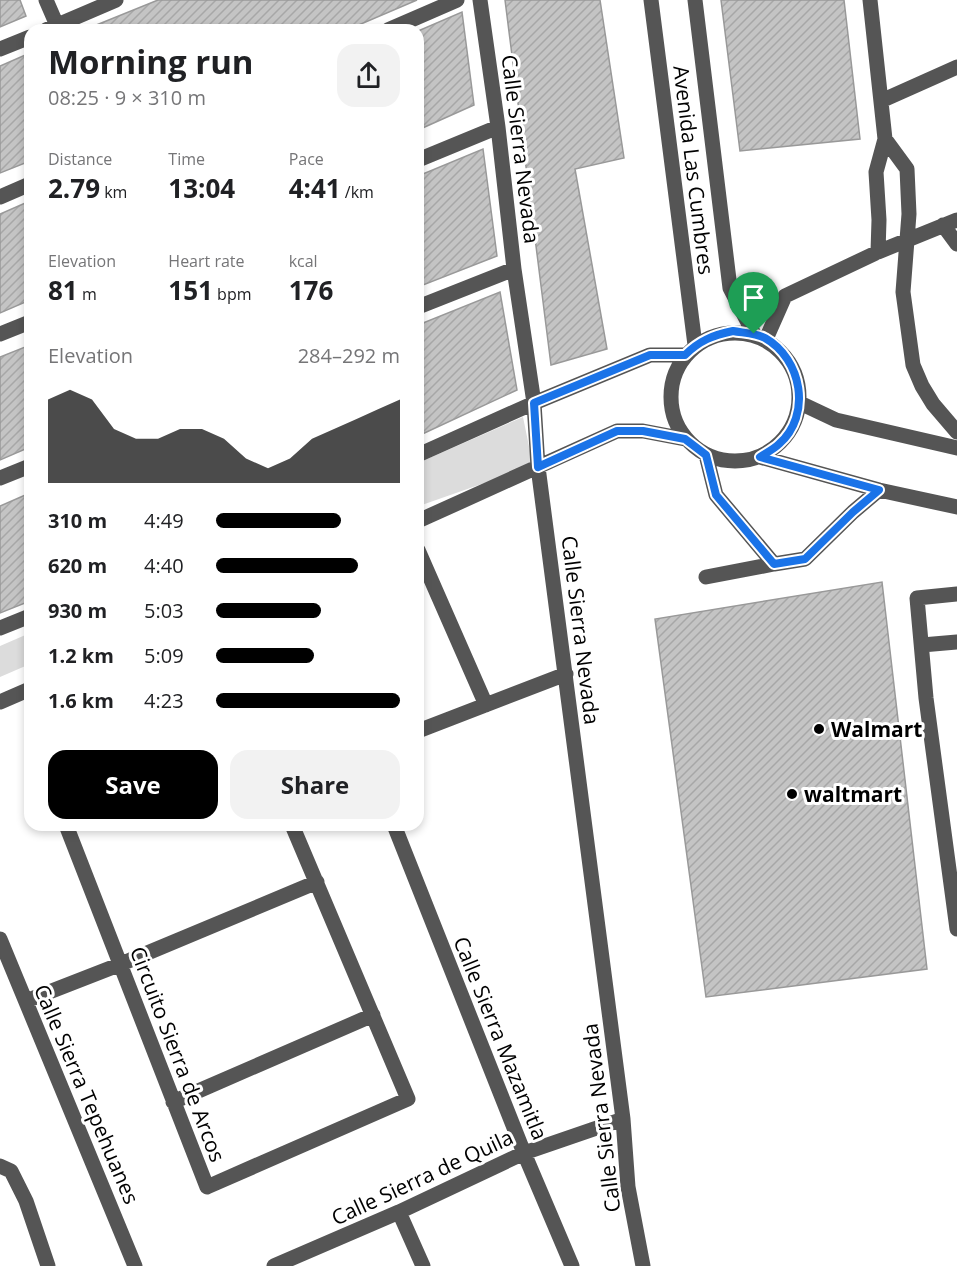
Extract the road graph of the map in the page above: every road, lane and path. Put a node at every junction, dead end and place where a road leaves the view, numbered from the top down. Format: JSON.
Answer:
{"nodes":[{"id":1,"x":46,"y":0,"type":"edge"},
{"id":2,"x":116,"y":0,"type":"edge"},
{"id":3,"x":457,"y":0,"type":"edge"},
{"id":4,"x":480,"y":0,"type":"edge"},
{"id":5,"x":651,"y":0,"type":"edge"},
{"id":6,"x":695,"y":0,"type":"edge"},
{"id":7,"x":870,"y":0,"type":"edge"},
{"id":8,"x":53,"y":24,"type":"edge"},
{"id":9,"x":63,"y":24,"type":"edge"},
{"id":10,"x":402,"y":24,"type":"edge"},
{"id":11,"x":24,"y":39,"type":"edge"},
{"id":12,"x":0,"y":49,"type":"edge"},
{"id":13,"x":957,"y":67,"type":"edge"},
{"id":14,"x":881,"y":101,"type":"junction"},
{"id":15,"x":498,"y":127,"type":"junction"},
{"id":16,"x":885,"y":139,"type":"junction"},
{"id":17,"x":424,"y":158,"type":"edge"},
{"id":18,"x":24,"y":186,"type":"edge"},
{"id":19,"x":0,"y":196,"type":"edge"},
{"id":20,"x":950,"y":222,"type":"edge"},
{"id":21,"x":907,"y":239,"type":"junction"},
{"id":22,"x":957,"y":244,"type":"edge"},
{"id":23,"x":878,"y":252,"type":"junction"},
{"id":24,"x":514,"y":269,"type":"junction"},
{"id":25,"x":424,"y":305,"type":"edge"},
{"id":26,"x":24,"y":324,"type":"edge"},
{"id":27,"x":0,"y":334,"type":"edge"},
{"id":28,"x":760,"y":336,"type":"junction"},
{"id":29,"x":690,"y":350,"type":"junction"},
{"id":30,"x":800,"y":402,"type":"junction"},
{"id":31,"x":534,"y":403,"type":"junction"},
{"id":32,"x":957,"y":432,"type":"edge"},
{"id":33,"x":685,"y":439,"type":"junction"},
{"id":34,"x":957,"y":448,"type":"edge"},
{"id":35,"x":424,"y":452,"type":"edge"},
{"id":36,"x":706,"y":455,"type":"junction"},
{"id":37,"x":760,"y":457,"type":"junction"},
{"id":38,"x":538,"y":467,"type":"junction"},
{"id":39,"x":24,"y":468,"type":"edge"},
{"id":40,"x":0,"y":478,"type":"edge"},
{"id":41,"x":879,"y":490,"type":"junction"},
{"id":42,"x":957,"y":507,"type":"edge"},
{"id":43,"x":424,"y":518,"type":"edge"},
{"id":44,"x":424,"y":564,"type":"edge"},
{"id":45,"x":774,"y":564,"type":"junction"},
{"id":46,"x":706,"y":577,"type":"dead end"},
{"id":47,"x":957,"y":594,"type":"edge"},
{"id":48,"x":24,"y":618,"type":"edge"},
{"id":49,"x":0,"y":628,"type":"edge"},
{"id":50,"x":957,"y":642,"type":"edge"},
{"id":51,"x":922,"y":645,"type":"junction"},
{"id":52,"x":566,"y":674,"type":"junction"},
{"id":53,"x":24,"y":692,"type":"edge"},
{"id":54,"x":0,"y":702,"type":"edge"},
{"id":55,"x":486,"y":705,"type":"junction"},
{"id":56,"x":424,"y":729,"type":"edge"},
{"id":57,"x":68,"y":831,"type":"edge"},
{"id":58,"x":295,"y":831,"type":"edge"},
{"id":59,"x":396,"y":831,"type":"edge"},
{"id":60,"x":316,"y":882,"type":"junction"},
{"id":61,"x":954,"y":888,"type":"edge"},
{"id":62,"x":957,"y":929,"type":"edge"},
{"id":63,"x":0,"y":939,"type":"edge"},
{"id":64,"x":121,"y":964,"type":"junction"},
{"id":65,"x":26,"y":1001,"type":"junction"},
{"id":66,"x":373,"y":1015,"type":"junction"},
{"id":67,"x":173,"y":1102,"type":"junction"},
{"id":68,"x":623,"y":1119,"type":"junction"},
{"id":69,"x":524,"y":1153,"type":"junction"},
{"id":70,"x":0,"y":1166,"type":"edge"},
{"id":71,"x":399,"y":1212,"type":"junction"},
{"id":72,"x":48,"y":1266,"type":"edge"},
{"id":73,"x":135,"y":1266,"type":"edge"},
{"id":74,"x":274,"y":1266,"type":"edge"},
{"id":75,"x":423,"y":1266,"type":"edge"},
{"id":76,"x":572,"y":1266,"type":"edge"},
{"id":77,"x":643,"y":1266,"type":"edge"}],
"edges":[{"from":1,"to":8,"type":"street"},
{"from":2,"to":9,"type":"street"},
{"from":3,"to":10,"type":"street"},
{"from":4,"to":15,"type":"street","name":"Calle Sierra Nevada"},
{"from":5,"to":29,"type":"street","name":"Avenida Las Cumbres"},
{"from":6,"to":28,"type":"street","name":"Avenida Las Cumbres"},
{"from":7,"to":14,"type":"street"},
{"from":11,"to":12,"type":"street"},
{"from":13,"to":14,"type":"street"},
{"from":14,"to":16,"type":"street"},
{"from":15,"to":17,"type":"street"},
{"from":15,"to":24,"type":"street","name":"Calle Sierra Nevada"},
{"from":16,"to":21,"type":"street"},
{"from":16,"to":23,"type":"street"},
{"from":18,"to":19,"type":"street"},
{"from":20,"to":21,"type":"street"},
{"from":20,"to":22,"type":"street"},
{"from":21,"to":23,"type":"street"},
{"from":21,"to":32,"type":"street"},
{"from":23,"to":28,"type":"street"},
{"from":24,"to":25,"type":"street"},
{"from":24,"to":31,"type":"street","name":"Calle Sierra Nevada"},
{"from":26,"to":27,"type":"street"},
{"from":28,"to":29,"type":"street"},
{"from":28,"to":30,"type":"street"},
{"from":29,"to":31,"type":"street"},
{"from":29,"to":33,"type":"street"},
{"from":30,"to":34,"type":"street"},
{"from":30,"to":37,"type":"street"},
{"from":31,"to":35,"type":"street"},
{"from":31,"to":38,"type":"street","name":"Calle Sierra Nevada"},
{"from":33,"to":36,"type":"street"},
{"from":33,"to":38,"type":"street"},
{"from":36,"to":37,"type":"street"},
{"from":36,"to":45,"type":"street"},
{"from":37,"to":41,"type":"street"},
{"from":38,"to":43,"type":"street"},
{"from":38,"to":52,"type":"street","name":"Calle Sierra Nevada"},
{"from":39,"to":40,"type":"street"},
{"from":41,"to":42,"type":"street"},
{"from":41,"to":45,"type":"street"},
{"from":44,"to":55,"type":"street"},
{"from":45,"to":46,"type":"street"},
{"from":47,"to":51,"type":"street"},
{"from":48,"to":49,"type":"street"},
{"from":50,"to":51,"type":"street"},
{"from":51,"to":61,"type":"street"},
{"from":52,"to":55,"type":"street"},
{"from":52,"to":68,"type":"street","name":"Calle Sierra Nevada"},
{"from":53,"to":54,"type":"street"},
{"from":55,"to":56,"type":"street"},
{"from":57,"to":64,"type":"street","name":"Circuito Sierra de Arcos"},
{"from":58,"to":60,"type":"street","name":"Circuito Sierra de Arcos"},
{"from":59,"to":69,"type":"street","name":"Calle Sierra Mazamitla"},
{"from":60,"to":64,"type":"street"},
{"from":60,"to":66,"type":"street","name":"Circuito Sierra de Arcos"},
{"from":61,"to":62,"type":"street"},
{"from":63,"to":65,"type":"street","name":"Calle Sierra Tepehuanes"},
{"from":64,"to":65,"type":"street"},
{"from":64,"to":67,"type":"street","name":"Circuito Sierra de Arcos"},
{"from":65,"to":73,"type":"street","name":"Calle Sierra Tepehuanes"},
{"from":66,"to":67,"type":"street"},
{"from":66,"to":67,"type":"street","name":"Circuito Sierra de Arcos"},
{"from":68,"to":69,"type":"street","name":"Calle Sierra de Quila"},
{"from":68,"to":77,"type":"street","name":"Calle Sierra Nevada"},
{"from":69,"to":71,"type":"street","name":"Calle Sierra de Quila"},
{"from":69,"to":76,"type":"street","name":"Calle Sierra Mazamitla"},
{"from":70,"to":72,"type":"street"},
{"from":71,"to":74,"type":"street","name":"Calle Sierra de Quila"},
{"from":71,"to":75,"type":"street"}]}
